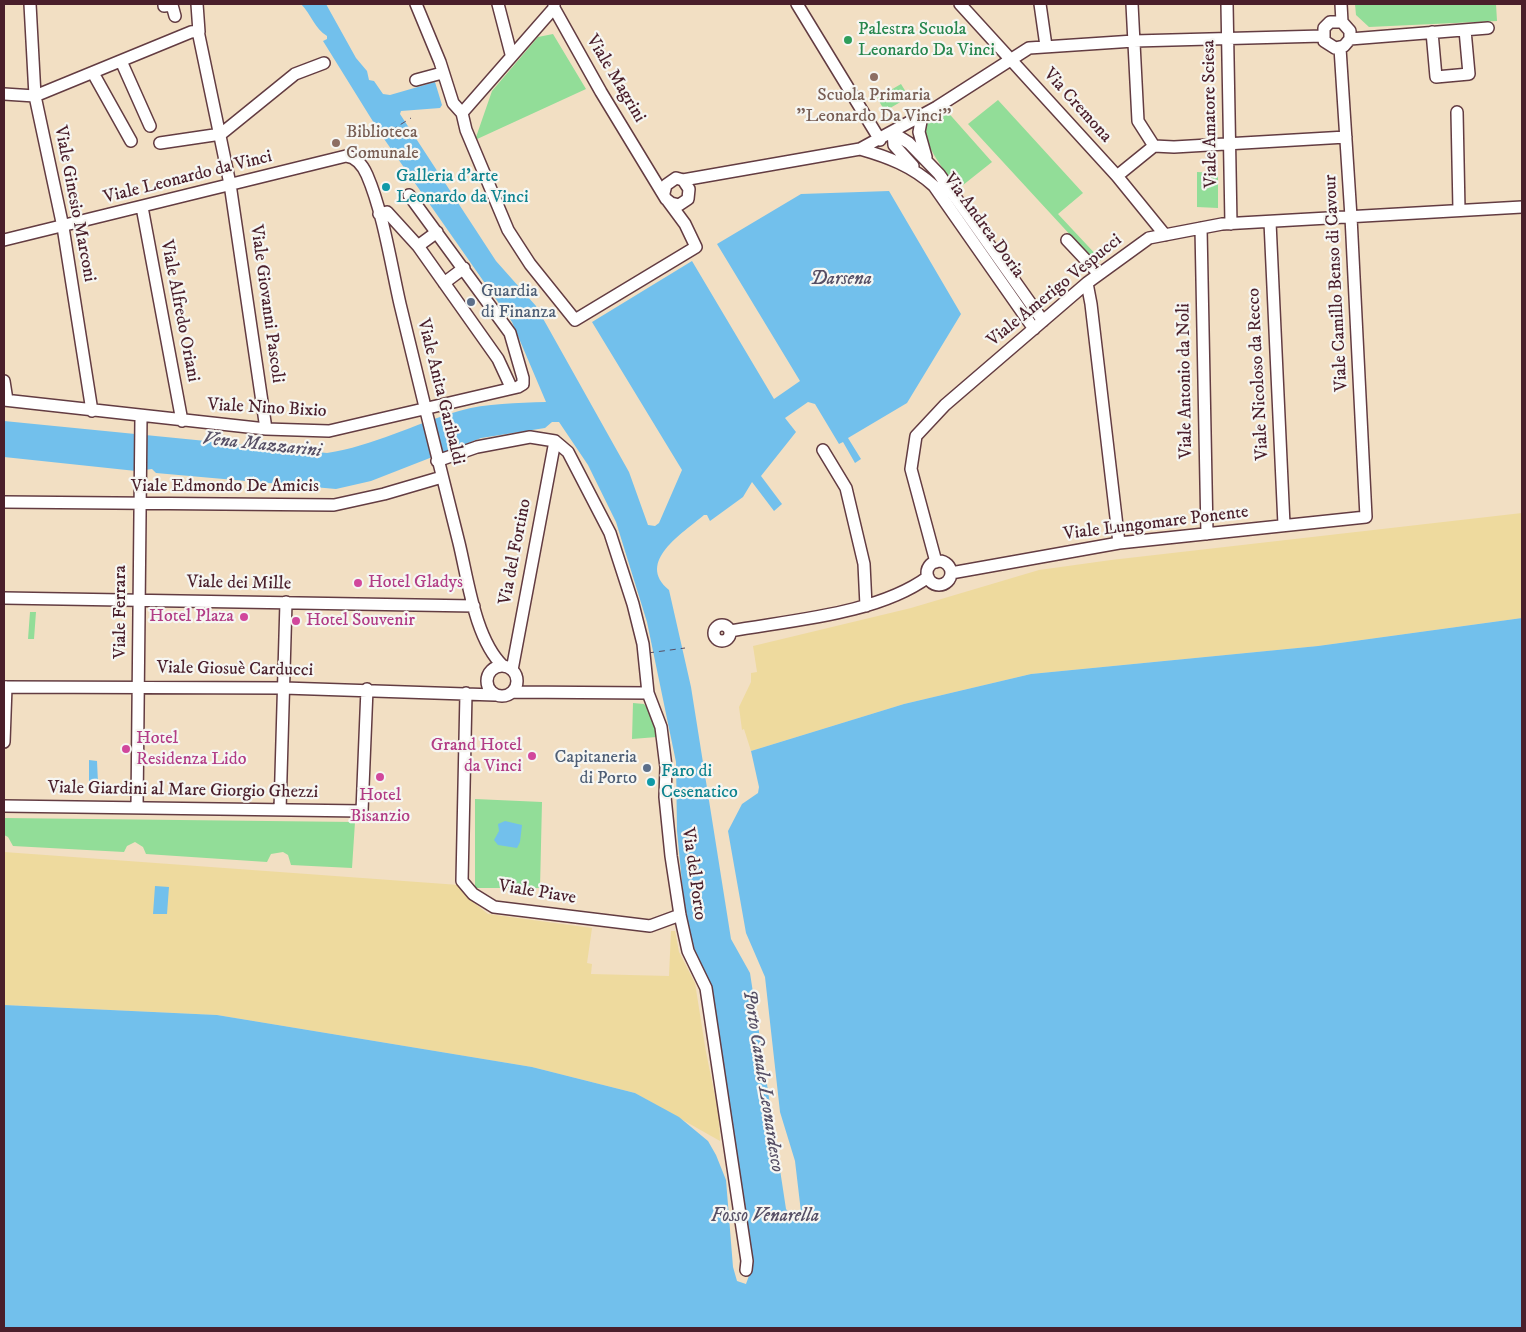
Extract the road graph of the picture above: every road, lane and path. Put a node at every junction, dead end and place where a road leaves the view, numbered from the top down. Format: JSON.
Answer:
{"nodes":[{"id":1,"x":30,"y":4,"type":"edge"},
{"id":2,"x":197,"y":4,"type":"edge"},
{"id":3,"x":416,"y":4,"type":"edge"},
{"id":4,"x":498,"y":4,"type":"edge"},
{"id":5,"x":797,"y":4,"type":"edge"},
{"id":6,"x":960,"y":4,"type":"edge"},
{"id":7,"x":1040,"y":4,"type":"edge"},
{"id":8,"x":1132,"y":4,"type":"edge"},
{"id":9,"x":1227,"y":4,"type":"edge"},
{"id":10,"x":1341,"y":4,"type":"edge"},
{"id":11,"x":554,"y":6,"type":"edge"},
{"id":12,"x":1342,"y":22,"type":"junction"},
{"id":13,"x":1488,"y":28,"type":"dead end"},
{"id":14,"x":1465,"y":30,"type":"junction"},
{"id":15,"x":198,"y":31,"type":"junction"},
{"id":16,"x":1432,"y":32,"type":"junction"},
{"id":17,"x":1323,"y":36,"type":"junction"},
{"id":18,"x":1228,"y":38,"type":"junction"},
{"id":19,"x":1350,"y":39,"type":"junction"},
{"id":20,"x":1134,"y":41,"type":"junction"},
{"id":21,"x":1046,"y":46,"type":"junction"},
{"id":22,"x":1340,"y":48,"type":"junction"},
{"id":23,"x":511,"y":54,"type":"junction"},
{"id":24,"x":1010,"y":58,"type":"junction"},
{"id":25,"x":122,"y":61,"type":"junction"},
{"id":26,"x":324,"y":63,"type":"dead end"},
{"id":27,"x":93,"y":73,"type":"junction"},
{"id":28,"x":442,"y":73,"type":"junction"},
{"id":29,"x":416,"y":80,"type":"dead end"},
{"id":30,"x":4,"y":94,"type":"edge"},
{"id":31,"x":476,"y":95,"type":"junction"},
{"id":32,"x":35,"y":96,"type":"junction"},
{"id":33,"x":453,"y":103,"type":"junction"},
{"id":34,"x":1457,"y":112,"type":"dead end"},
{"id":35,"x":462,"y":113,"type":"junction"},
{"id":36,"x":922,"y":116,"type":"junction"},
{"id":37,"x":150,"y":126,"type":"dead end"},
{"id":38,"x":893,"y":133,"type":"junction"},
{"id":39,"x":221,"y":134,"type":"junction"},
{"id":40,"x":1346,"y":137,"type":"junction"},
{"id":41,"x":880,"y":140,"type":"junction"},
{"id":42,"x":131,"y":141,"type":"dead end"},
{"id":43,"x":160,"y":143,"type":"dead end"},
{"id":44,"x":1228,"y":144,"type":"junction"},
{"id":45,"x":1154,"y":146,"type":"junction"},
{"id":46,"x":860,"y":150,"type":"junction"},
{"id":47,"x":352,"y":157,"type":"joint"},
{"id":48,"x":929,"y":163,"type":"junction"},
{"id":49,"x":650,"y":170,"type":"junction"},
{"id":50,"x":917,"y":171,"type":"junction"},
{"id":51,"x":1117,"y":176,"type":"junction"},
{"id":52,"x":682,"y":183,"type":"junction"},
{"id":53,"x":230,"y":184,"type":"junction"},
{"id":54,"x":409,"y":195,"type":"dead end"},
{"id":55,"x":666,"y":197,"type":"junction"},
{"id":56,"x":685,"y":201,"type":"junction"},
{"id":57,"x":142,"y":207,"type":"junction"},
{"id":58,"x":1522,"y":207,"type":"edge"},
{"id":59,"x":1459,"y":210,"type":"junction"},
{"id":60,"x":960,"y":213,"type":"junction"},
{"id":61,"x":379,"y":214,"type":"junction"},
{"id":62,"x":1351,"y":216,"type":"junction"},
{"id":63,"x":1270,"y":222,"type":"junction"},
{"id":64,"x":685,"y":224,"type":"junction"},
{"id":65,"x":1231,"y":224,"type":"junction"},
{"id":66,"x":63,"y":227,"type":"junction"},
{"id":67,"x":1201,"y":228,"type":"junction"},
{"id":68,"x":437,"y":232,"type":"junction"},
{"id":69,"x":1166,"y":235,"type":"junction"},
{"id":70,"x":4,"y":240,"type":"edge"},
{"id":71,"x":1067,"y":240,"type":"dead end"},
{"id":72,"x":418,"y":246,"type":"junction"},
{"id":73,"x":464,"y":268,"type":"junction"},
{"id":74,"x":1099,"y":274,"type":"junction"},
{"id":75,"x":444,"y":283,"type":"junction"},
{"id":76,"x":1087,"y":283,"type":"junction"},
{"id":77,"x":1039,"y":325,"type":"junction"},
{"id":78,"x":4,"y":381,"type":"edge"},
{"id":79,"x":517,"y":385,"type":"junction"},
{"id":80,"x":6,"y":400,"type":"edge"},
{"id":81,"x":92,"y":411,"type":"junction"},
{"id":82,"x":426,"y":414,"type":"junction"},
{"id":83,"x":142,"y":420,"type":"junction"},
{"id":84,"x":182,"y":421,"type":"junction"},
{"id":85,"x":266,"y":429,"type":"junction"},
{"id":86,"x":555,"y":441,"type":"junction"},
{"id":87,"x":823,"y":450,"type":"dead end"},
{"id":88,"x":437,"y":461,"type":"junction"},
{"id":89,"x":442,"y":477,"type":"junction"},
{"id":90,"x":4,"y":502,"type":"edge"},
{"id":91,"x":139,"y":504,"type":"junction"},
{"id":92,"x":1366,"y":517,"type":"joint"},
{"id":93,"x":1284,"y":525,"type":"junction"},
{"id":94,"x":1207,"y":534,"type":"junction"},
{"id":95,"x":1119,"y":543,"type":"junction"},
{"id":96,"x":936,"y":562,"type":"junction"},
{"id":97,"x":951,"y":573,"type":"junction"},
{"id":98,"x":928,"y":577,"type":"junction"},
{"id":99,"x":4,"y":598,"type":"edge"},
{"id":100,"x":139,"y":600,"type":"junction"},
{"id":101,"x":286,"y":602,"type":"junction"},
{"id":102,"x":474,"y":606,"type":"junction"},
{"id":103,"x":866,"y":606,"type":"junction"},
{"id":104,"x":730,"y":630,"type":"dead end"},
{"id":105,"x":486,"y":640,"type":"junction"},
{"id":106,"x":507,"y":668,"type":"junction"},
{"id":107,"x":488,"y":675,"type":"junction"},
{"id":108,"x":138,"y":686,"type":"junction"},
{"id":109,"x":5,"y":687,"type":"edge"},
{"id":110,"x":284,"y":688,"type":"junction"},
{"id":111,"x":367,"y":689,"type":"junction"},
{"id":112,"x":513,"y":692,"type":"junction"},
{"id":113,"x":466,"y":693,"type":"junction"},
{"id":114,"x":648,"y":693,"type":"junction"},
{"id":115,"x":495,"y":695,"type":"junction"},
{"id":116,"x":4,"y":742,"type":"edge"},
{"id":117,"x":4,"y":806,"type":"edge"},
{"id":118,"x":137,"y":808,"type":"junction"},
{"id":119,"x":280,"y":810,"type":"junction"},
{"id":120,"x":680,"y":915,"type":"junction"},
{"id":121,"x":746,"y":1270,"type":"dead end"}],
"edges":[{"from":1,"to":32,"type":"street","name":"Viale Ginesio Marconi"},
{"from":2,"to":15,"type":"street","name":"Viale Giovanni Pascoli"},
{"from":3,"to":28,"type":"street"},
{"from":4,"to":23,"type":"street"},
{"from":5,"to":41,"type":"street"},
{"from":6,"to":24,"type":"street","name":"Via Cremona"},
{"from":7,"to":21,"type":"street"},
{"from":8,"to":20,"type":"street"},
{"from":9,"to":18,"type":"street","name":"Viale Amatore Sciesa"},
{"from":10,"to":12,"type":"street"},
{"from":11,"to":23,"type":"street"},
{"from":11,"to":49,"type":"street","name":"Viale Magrini"},
{"from":12,"to":17,"type":"street"},
{"from":12,"to":19,"type":"street"},
{"from":13,"to":14,"type":"street"},
{"from":14,"to":16,"type":"street"},
{"from":14,"to":16,"type":"street"},
{"from":15,"to":25,"type":"street"},
{"from":15,"to":39,"type":"street","name":"Viale Giovanni Pascoli"},
{"from":16,"to":19,"type":"street"},
{"from":17,"to":18,"type":"street"},
{"from":17,"to":22,"type":"street"},
{"from":18,"to":20,"type":"street"},
{"from":18,"to":44,"type":"street","name":"Viale Amatore Sciesa"},
{"from":19,"to":22,"type":"street"},
{"from":20,"to":21,"type":"street"},
{"from":20,"to":45,"type":"street"},
{"from":21,"to":24,"type":"street"},
{"from":22,"to":40,"type":"street","name":"Viale Camillo Benso di Cavour"},
{"from":23,"to":31,"type":"street"},
{"from":24,"to":36,"type":"street"},
{"from":24,"to":51,"type":"street","name":"Via Cremona"},
{"from":25,"to":27,"type":"street"},
{"from":25,"to":37,"type":"street"},
{"from":26,"to":39,"type":"street"},
{"from":27,"to":32,"type":"street"},
{"from":27,"to":42,"type":"street"},
{"from":28,"to":29,"type":"street"},
{"from":28,"to":33,"type":"street"},
{"from":30,"to":32,"type":"street"},
{"from":31,"to":33,"type":"street"},
{"from":31,"to":35,"type":"street"},
{"from":32,"to":66,"type":"street","name":"Viale Ginesio Marconi"},
{"from":33,"to":35,"type":"street"},
{"from":34,"to":59,"type":"street"},
{"from":35,"to":64,"type":"street","name":"Viale Magrini"},
{"from":36,"to":38,"type":"street"},
{"from":36,"to":48,"type":"street","name":"Via Andrea Doria"},
{"from":38,"to":41,"type":"street"},
{"from":38,"to":48,"type":"street","name":"Via Andrea Doria"},
{"from":38,"to":50,"type":"street","name":"Via Andrea Doria"},
{"from":39,"to":43,"type":"street"},
{"from":39,"to":53,"type":"street","name":"Viale Giovanni Pascoli"},
{"from":40,"to":44,"type":"street"},
{"from":40,"to":62,"type":"street","name":"Viale Camillo Benso di Cavour"},
{"from":41,"to":46,"type":"street"},
{"from":44,"to":45,"type":"street"},
{"from":44,"to":65,"type":"street","name":"Viale Amatore Sciesa"},
{"from":45,"to":51,"type":"street"},
{"from":46,"to":50,"type":"street","name":"Via Andrea Doria"},
{"from":46,"to":52,"type":"street"},
{"from":47,"to":53,"type":"street","name":"Viale Leonardo da Vinci"},
{"from":47,"to":61,"type":"street","name":"Viale Anita Garibaldi"},
{"from":48,"to":60,"type":"street","name":"Via Andrea Doria"},
{"from":49,"to":52,"type":"street"},
{"from":49,"to":55,"type":"street","name":"Viale Magrini"},
{"from":50,"to":60,"type":"street","name":"Via Andrea Doria"},
{"from":51,"to":69,"type":"street","name":"Via Cremona"},
{"from":52,"to":55,"type":"street"},
{"from":52,"to":56,"type":"street"},
{"from":53,"to":57,"type":"street","name":"Viale Leonardo da Vinci"},
{"from":53,"to":85,"type":"street","name":"Viale Giovanni Pascoli"},
{"from":54,"to":68,"type":"street"},
{"from":55,"to":56,"type":"street"},
{"from":55,"to":64,"type":"street","name":"Viale Magrini"},
{"from":56,"to":64,"type":"street","name":"Viale Magrini"},
{"from":57,"to":66,"type":"street","name":"Viale Leonardo da Vinci"},
{"from":57,"to":84,"type":"street","name":"Viale Alfredo Oriani"},
{"from":58,"to":59,"type":"street","name":"Viale Amerigo Vespucci"},
{"from":59,"to":62,"type":"street","name":"Viale Amerigo Vespucci"},
{"from":60,"to":77,"type":"street","name":"Via Andrea Doria"},
{"from":61,"to":72,"type":"street"},
{"from":61,"to":82,"type":"street","name":"Viale Anita Garibaldi"},
{"from":62,"to":63,"type":"street","name":"Viale Amerigo Vespucci"},
{"from":62,"to":92,"type":"street","name":"Viale Camillo Benso di Cavour"},
{"from":63,"to":65,"type":"street","name":"Viale Amerigo Vespucci"},
{"from":63,"to":93,"type":"street","name":"Viale Nicoloso da Recco"},
{"from":65,"to":67,"type":"street","name":"Viale Amerigo Vespucci"},
{"from":66,"to":70,"type":"street","name":"Viale Leonardo da Vinci"},
{"from":66,"to":81,"type":"street","name":"Viale Ginesio Marconi"},
{"from":67,"to":69,"type":"street","name":"Viale Amerigo Vespucci"},
{"from":67,"to":94,"type":"street","name":"Viale Antonio da Noli"},
{"from":68,"to":72,"type":"street"},
{"from":68,"to":73,"type":"street"},
{"from":69,"to":74,"type":"street","name":"Viale Amerigo Vespucci"},
{"from":71,"to":74,"type":"street"},
{"from":72,"to":75,"type":"street"},
{"from":73,"to":75,"type":"street"},
{"from":73,"to":79,"type":"street"},
{"from":74,"to":76,"type":"street","name":"Viale Amerigo Vespucci"},
{"from":75,"to":79,"type":"street"},
{"from":76,"to":77,"type":"street","name":"Viale Amerigo Vespucci"},
{"from":76,"to":95,"type":"street"},
{"from":77,"to":96,"type":"street","name":"Viale Amerigo Vespucci"},
{"from":78,"to":80,"type":"street"},
{"from":79,"to":82,"type":"street","name":"Viale Nino Bixio"},
{"from":80,"to":81,"type":"street","name":"Viale Nino Bixio"},
{"from":81,"to":83,"type":"street","name":"Viale Nino Bixio"},
{"from":82,"to":85,"type":"street","name":"Viale Nino Bixio"},
{"from":82,"to":88,"type":"street","name":"Viale Anita Garibaldi"},
{"from":83,"to":84,"type":"street","name":"Viale Nino Bixio"},
{"from":83,"to":91,"type":"street","name":"Viale Ferrara"},
{"from":84,"to":85,"type":"street","name":"Viale Nino Bixio"},
{"from":86,"to":88,"type":"street"},
{"from":86,"to":106,"type":"street","name":"Via del Fortino"},
{"from":86,"to":114,"type":"street","name":"Via del Porto"},
{"from":87,"to":103,"type":"street"},
{"from":88,"to":89,"type":"street","name":"Viale Anita Garibaldi"},
{"from":89,"to":91,"type":"street","name":"Viale Edmondo De Amicis"},
{"from":89,"to":102,"type":"street","name":"Viale Anita Garibaldi"},
{"from":90,"to":91,"type":"street","name":"Viale Edmondo De Amicis"},
{"from":91,"to":100,"type":"street","name":"Viale Ferrara"},
{"from":92,"to":93,"type":"street","name":"Viale Lungomare Ponente"},
{"from":93,"to":94,"type":"street","name":"Viale Lungomare Ponente"},
{"from":94,"to":95,"type":"street","name":"Viale Lungomare Ponente"},
{"from":95,"to":97,"type":"street","name":"Viale Lungomare Ponente"},
{"from":96,"to":97,"type":"street"},
{"from":96,"to":98,"type":"street"},
{"from":97,"to":98,"type":"street","name":"Viale Lungomare Ponente"},
{"from":98,"to":103,"type":"street"},
{"from":99,"to":100,"type":"street","name":"Viale dei Mille"},
{"from":100,"to":101,"type":"street","name":"Viale dei Mille"},
{"from":100,"to":108,"type":"street","name":"Viale Ferrara"},
{"from":101,"to":102,"type":"street","name":"Viale dei Mille"},
{"from":101,"to":110,"type":"street"},
{"from":102,"to":105,"type":"street","name":"Viale Anita Garibaldi"},
{"from":103,"to":104,"type":"street"},
{"from":105,"to":106,"type":"street","name":"Viale Anita Garibaldi"},
{"from":105,"to":107,"type":"street","name":"Viale Anita Garibaldi"},
{"from":106,"to":107,"type":"street"},
{"from":106,"to":112,"type":"street"},
{"from":107,"to":113,"type":"street"},
{"from":107,"to":115,"type":"street"},
{"from":108,"to":109,"type":"street","name":"Viale Giosuè Carducci"},
{"from":108,"to":110,"type":"street","name":"Viale Giosuè Carducci"},
{"from":108,"to":118,"type":"street","name":"Viale Ferrara"},
{"from":109,"to":116,"type":"street"},
{"from":110,"to":111,"type":"street","name":"Viale Giosuè Carducci"},
{"from":110,"to":119,"type":"street"},
{"from":111,"to":113,"type":"street","name":"Viale Giosuè Carducci"},
{"from":111,"to":119,"type":"street","name":"Viale Giardini al Mare Giorgio Ghezzi"},
{"from":112,"to":114,"type":"street"},
{"from":112,"to":115,"type":"street"},
{"from":113,"to":115,"type":"street","name":"Viale Giosuè Carducci"},
{"from":113,"to":120,"type":"street","name":"Viale Piave"},
{"from":114,"to":120,"type":"street","name":"Via del Porto"},
{"from":117,"to":118,"type":"street","name":"Viale Giardini al Mare Giorgio Ghezzi"},
{"from":118,"to":119,"type":"street","name":"Viale Giardini al Mare Giorgio Ghezzi"},
{"from":120,"to":121,"type":"street","name":"Via del Porto"}]}
